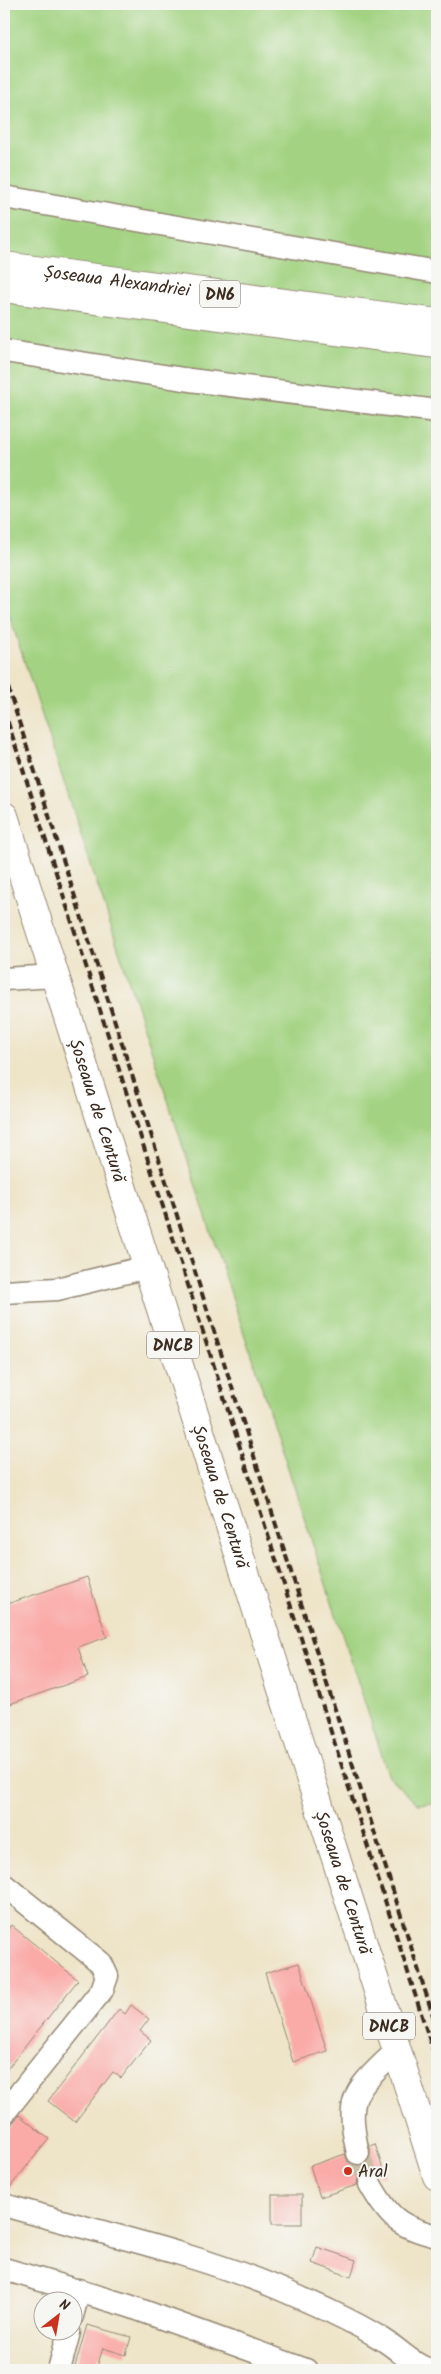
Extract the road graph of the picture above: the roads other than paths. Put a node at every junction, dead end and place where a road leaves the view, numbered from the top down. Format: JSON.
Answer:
{"nodes":[{"id":1,"x":4,"y":197,"type":"edge"},
{"id":2,"x":4,"y":266,"type":"edge"},
{"id":3,"x":437,"y":272,"type":"edge"},
{"id":4,"x":4,"y":288,"type":"edge"},
{"id":5,"x":437,"y":323,"type":"edge"},
{"id":6,"x":437,"y":344,"type":"edge"},
{"id":7,"x":4,"y":351,"type":"edge"},
{"id":8,"x":437,"y":411,"type":"edge"},
{"id":9,"x":4,"y":816,"type":"edge"},
{"id":10,"x":55,"y":976,"type":"junction"},
{"id":11,"x":4,"y":979,"type":"edge"},
{"id":12,"x":147,"y":1267,"type":"junction"},
{"id":13,"x":4,"y":1292,"type":"edge"},
{"id":14,"x":4,"y":1885,"type":"edge"},
{"id":15,"x":397,"y":2050,"type":"junction"},
{"id":16,"x":4,"y":2113,"type":"edge"},
{"id":17,"x":358,"y":2153,"type":"tunnel mouth"},
{"id":18,"x":437,"y":2176,"type":"edge"},
{"id":19,"x":370,"y":2184,"type":"tunnel mouth"},
{"id":20,"x":4,"y":2205,"type":"edge"},
{"id":21,"x":437,"y":2236,"type":"edge"},
{"id":22,"x":4,"y":2269,"type":"edge"},
{"id":23,"x":79,"y":2290,"type":"joint"},
{"id":24,"x":66,"y":2342,"type":"edge"},
{"id":25,"x":421,"y":2369,"type":"edge"},
{"id":26,"x":59,"y":2370,"type":"edge"},
{"id":27,"x":306,"y":2370,"type":"edge"}],
"edges":[{"from":1,"to":3,"type":"street"},
{"from":2,"to":5,"type":"main road","name":"Șoseaua Alexandriei","number":"DN6"},
{"from":4,"to":6,"type":"main road","name":"Șoseaua Alexandriei","number":"DN6"},
{"from":7,"to":8,"type":"street"},
{"from":9,"to":10,"type":"main road","name":"Șoseaua de Centură","number":"DNCB"},
{"from":10,"to":11,"type":"street"},
{"from":10,"to":12,"type":"main road","name":"Șoseaua de Centură","number":"DNCB"},
{"from":12,"to":13,"type":"street"},
{"from":12,"to":15,"type":"main road","name":"Șoseaua de Centură","number":"DNCB"},
{"from":14,"to":16,"type":"street"},
{"from":15,"to":17,"type":"street"},
{"from":15,"to":18,"type":"main road","name":"Șoseaua de Centură","number":"DNCB"},
{"from":19,"to":21,"type":"street"},
{"from":20,"to":25,"type":"street"},
{"from":22,"to":23,"type":"street"},
{"from":23,"to":27,"type":"street"},
{"from":24,"to":26,"type":"street"}]}
